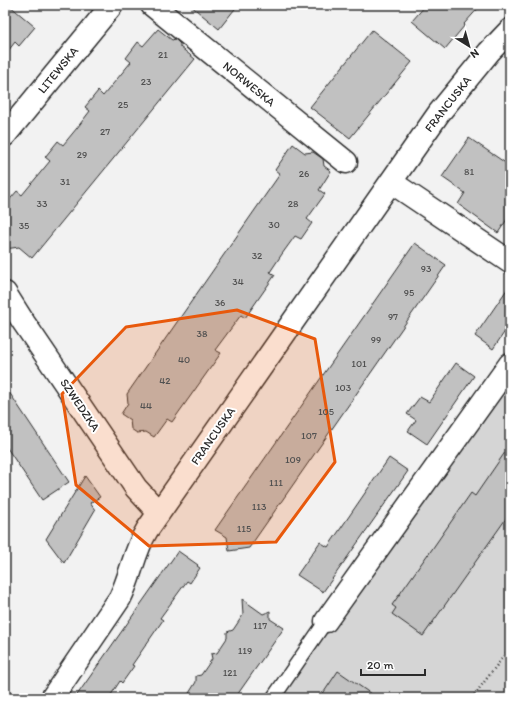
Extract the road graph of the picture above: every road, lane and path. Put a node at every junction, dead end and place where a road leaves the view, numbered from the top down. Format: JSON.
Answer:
{"nodes":[{"id":1,"x":112,"y":5,"type":"edge"},
{"id":2,"x":152,"y":5,"type":"edge"},
{"id":3,"x":510,"y":30,"type":"edge"},
{"id":4,"x":5,"y":135,"type":"edge"},
{"id":5,"x":346,"y":162,"type":"dead end"},
{"id":6,"x":391,"y":182,"type":"junction"},
{"id":7,"x":510,"y":262,"type":"edge"},
{"id":8,"x":5,"y":293,"type":"edge"},
{"id":9,"x":510,"y":364,"type":"edge"},
{"id":10,"x":159,"y":513,"type":"junction"},
{"id":11,"x":326,"y":621,"type":"joint"},
{"id":12,"x":510,"y":648,"type":"edge"},
{"id":13,"x":52,"y":698,"type":"edge"},
{"id":14,"x":273,"y":698,"type":"edge"},
{"id":15,"x":472,"y":698,"type":"edge"}],
"edges":[{"from":1,"to":4,"type":"street","name":"LITEWSKA"},
{"from":2,"to":5,"type":"street","name":"NORWESKA"},
{"from":3,"to":6,"type":"street","name":"FRANCUSKA"},
{"from":6,"to":7,"type":"street"},
{"from":6,"to":10,"type":"street","name":"FRANCUSKA"},
{"from":8,"to":10,"type":"street","name":"SZWEDZKA"},
{"from":9,"to":11,"type":"street"},
{"from":10,"to":13,"type":"street","name":"FRANCUSKA"},
{"from":11,"to":14,"type":"lane"},
{"from":12,"to":15,"type":"path"}]}
